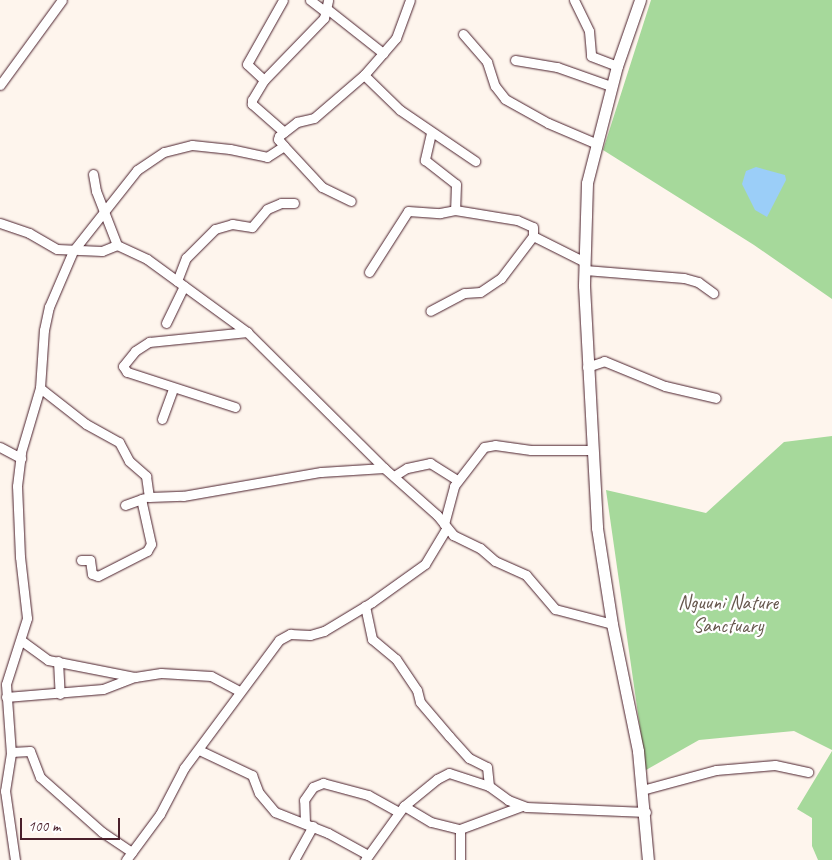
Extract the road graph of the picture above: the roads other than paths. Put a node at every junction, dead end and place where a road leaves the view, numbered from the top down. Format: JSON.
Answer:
{"nodes":[{"id":1,"x":62,"y":0,"type":"edge"},
{"id":2,"x":283,"y":0,"type":"edge"},
{"id":3,"x":310,"y":0,"type":"edge"},
{"id":4,"x":410,"y":0,"type":"edge"},
{"id":5,"x":574,"y":0,"type":"edge"},
{"id":6,"x":640,"y":0,"type":"edge"},
{"id":7,"x":327,"y":7,"type":"edge"},
{"id":8,"x":463,"y":34,"type":"dead end"},
{"id":9,"x":383,"y":53,"type":"junction"},
{"id":10,"x":515,"y":60,"type":"dead end"},
{"id":11,"x":617,"y":66,"type":"junction"},
{"id":12,"x":364,"y":75,"type":"junction"},
{"id":13,"x":264,"y":80,"type":"junction"},
{"id":14,"x":0,"y":85,"type":"edge"},
{"id":15,"x":611,"y":86,"type":"junction"},
{"id":16,"x":284,"y":132,"type":"junction"},
{"id":17,"x":431,"y":133,"type":"junction"},
{"id":18,"x":595,"y":142,"type":"junction"},
{"id":19,"x":284,"y":146,"type":"junction"},
{"id":20,"x":475,"y":161,"type":"dead end"},
{"id":21,"x":93,"y":174,"type":"dead end"},
{"id":22,"x":351,"y":201,"type":"dead end"},
{"id":23,"x":294,"y":203,"type":"dead end"},
{"id":24,"x":456,"y":210,"type":"junction"},
{"id":25,"x":104,"y":214,"type":"junction"},
{"id":26,"x":0,"y":223,"type":"edge"},
{"id":27,"x":533,"y":236,"type":"junction"},
{"id":28,"x":117,"y":245,"type":"junction"},
{"id":29,"x":73,"y":251,"type":"junction"},
{"id":30,"x":585,"y":266,"type":"junction"},
{"id":31,"x":369,"y":272,"type":"dead end"},
{"id":32,"x":180,"y":283,"type":"junction"},
{"id":33,"x":713,"y":293,"type":"dead end"},
{"id":34,"x":430,"y":310,"type":"dead end"},
{"id":35,"x":166,"y":323,"type":"dead end"},
{"id":36,"x":247,"y":332,"type":"junction"},
{"id":37,"x":587,"y":367,"type":"junction"},
{"id":38,"x":40,"y":388,"type":"junction"},
{"id":39,"x":173,"y":388,"type":"junction"},
{"id":40,"x":716,"y":398,"type":"dead end"},
{"id":41,"x":235,"y":407,"type":"dead end"},
{"id":42,"x":162,"y":419,"type":"dead end"},
{"id":43,"x":0,"y":447,"type":"edge"},
{"id":44,"x":591,"y":450,"type":"junction"},
{"id":45,"x":21,"y":458,"type":"junction"},
{"id":46,"x":384,"y":468,"type":"junction"},
{"id":47,"x":394,"y":476,"type":"junction"},
{"id":48,"x":457,"y":480,"type":"junction"},
{"id":49,"x":145,"y":498,"type":"junction"},
{"id":50,"x":125,"y":505,"type":"dead end"},
{"id":51,"x":445,"y":527,"type":"junction"},
{"id":52,"x":81,"y":560,"type":"dead end"},
{"id":53,"x":365,"y":606,"type":"junction"},
{"id":54,"x":612,"y":624,"type":"junction"},
{"id":55,"x":22,"y":641,"type":"junction"},
{"id":56,"x":58,"y":661,"type":"junction"},
{"id":57,"x":135,"y":677,"type":"junction"},
{"id":58,"x":239,"y":691,"type":"junction"},
{"id":59,"x":60,"y":694,"type":"junction"},
{"id":60,"x":6,"y":697,"type":"junction"},
{"id":61,"x":199,"y":750,"type":"junction"},
{"id":62,"x":10,"y":752,"type":"junction"},
{"id":63,"x":808,"y":772,"type":"dead end"},
{"id":64,"x":489,"y":786,"type":"junction"},
{"id":65,"x":642,"y":790,"type":"junction"},
{"id":66,"x":522,"y":806,"type":"junction"},
{"id":67,"x":402,"y":809,"type":"junction"},
{"id":68,"x":646,"y":812,"type":"junction"},
{"id":69,"x":309,"y":824,"type":"junction"},
{"id":70,"x":460,"y":829,"type":"junction"},
{"id":71,"x":132,"y":852,"type":"junction"},
{"id":72,"x":366,"y":858,"type":"edge"},
{"id":73,"x":16,"y":860,"type":"edge"},
{"id":74,"x":126,"y":860,"type":"edge"},
{"id":75,"x":294,"y":860,"type":"edge"},
{"id":76,"x":460,"y":860,"type":"edge"},
{"id":77,"x":648,"y":860,"type":"edge"}],
"edges":[{"from":1,"to":14,"type":"street"},
{"from":2,"to":13,"type":"street"},
{"from":3,"to":7,"type":"street"},
{"from":4,"to":9,"type":"street"},
{"from":5,"to":11,"type":"street"},
{"from":6,"to":11,"type":"main road"},
{"from":7,"to":9,"type":"street"},
{"from":7,"to":13,"type":"street"},
{"from":8,"to":18,"type":"street"},
{"from":9,"to":12,"type":"street"},
{"from":10,"to":15,"type":"street"},
{"from":11,"to":15,"type":"main road"},
{"from":12,"to":16,"type":"street"},
{"from":12,"to":17,"type":"street"},
{"from":13,"to":16,"type":"street"},
{"from":15,"to":18,"type":"main road"},
{"from":16,"to":19,"type":"street"},
{"from":17,"to":20,"type":"street"},
{"from":17,"to":24,"type":"street"},
{"from":18,"to":30,"type":"main road"},
{"from":19,"to":22,"type":"street"},
{"from":19,"to":25,"type":"street"},
{"from":21,"to":25,"type":"street"},
{"from":23,"to":32,"type":"street"},
{"from":24,"to":27,"type":"street"},
{"from":24,"to":31,"type":"street"},
{"from":25,"to":28,"type":"street"},
{"from":25,"to":29,"type":"street"},
{"from":26,"to":29,"type":"street"},
{"from":27,"to":30,"type":"street"},
{"from":27,"to":34,"type":"street"},
{"from":28,"to":29,"type":"street"},
{"from":28,"to":32,"type":"street"},
{"from":29,"to":38,"type":"street"},
{"from":30,"to":33,"type":"street"},
{"from":30,"to":37,"type":"main road"},
{"from":32,"to":35,"type":"street"},
{"from":32,"to":36,"type":"street"},
{"from":36,"to":39,"type":"street"},
{"from":36,"to":46,"type":"street"},
{"from":37,"to":40,"type":"street"},
{"from":37,"to":44,"type":"main road"},
{"from":38,"to":45,"type":"street"},
{"from":38,"to":49,"type":"street"},
{"from":39,"to":41,"type":"street"},
{"from":39,"to":42,"type":"street"},
{"from":43,"to":45,"type":"street"},
{"from":44,"to":48,"type":"street"},
{"from":44,"to":54,"type":"main road"},
{"from":45,"to":55,"type":"street"},
{"from":46,"to":47,"type":"street"},
{"from":46,"to":49,"type":"street"},
{"from":47,"to":48,"type":"street"},
{"from":47,"to":51,"type":"street"},
{"from":48,"to":51,"type":"street"},
{"from":49,"to":50,"type":"street"},
{"from":49,"to":52,"type":"street"},
{"from":51,"to":53,"type":"street"},
{"from":51,"to":54,"type":"street"},
{"from":53,"to":58,"type":"street"},
{"from":53,"to":64,"type":"street"},
{"from":54,"to":65,"type":"main road"},
{"from":55,"to":56,"type":"street"},
{"from":55,"to":60,"type":"street"},
{"from":56,"to":57,"type":"street"},
{"from":56,"to":59,"type":"street"},
{"from":57,"to":58,"type":"street"},
{"from":57,"to":59,"type":"street"},
{"from":58,"to":61,"type":"street"},
{"from":59,"to":60,"type":"street"},
{"from":60,"to":62,"type":"street"},
{"from":61,"to":69,"type":"street"},
{"from":61,"to":71,"type":"street"},
{"from":62,"to":71,"type":"street"},
{"from":62,"to":73,"type":"street"},
{"from":63,"to":65,"type":"street"},
{"from":64,"to":66,"type":"street"},
{"from":64,"to":67,"type":"street"},
{"from":65,"to":68,"type":"main road"},
{"from":66,"to":68,"type":"street"},
{"from":66,"to":70,"type":"street"},
{"from":67,"to":69,"type":"street"},
{"from":67,"to":70,"type":"street"},
{"from":67,"to":72,"type":"street"},
{"from":68,"to":77,"type":"main road"},
{"from":69,"to":72,"type":"street"},
{"from":69,"to":75,"type":"street"},
{"from":70,"to":76,"type":"street"},
{"from":71,"to":74,"type":"street"}]}
